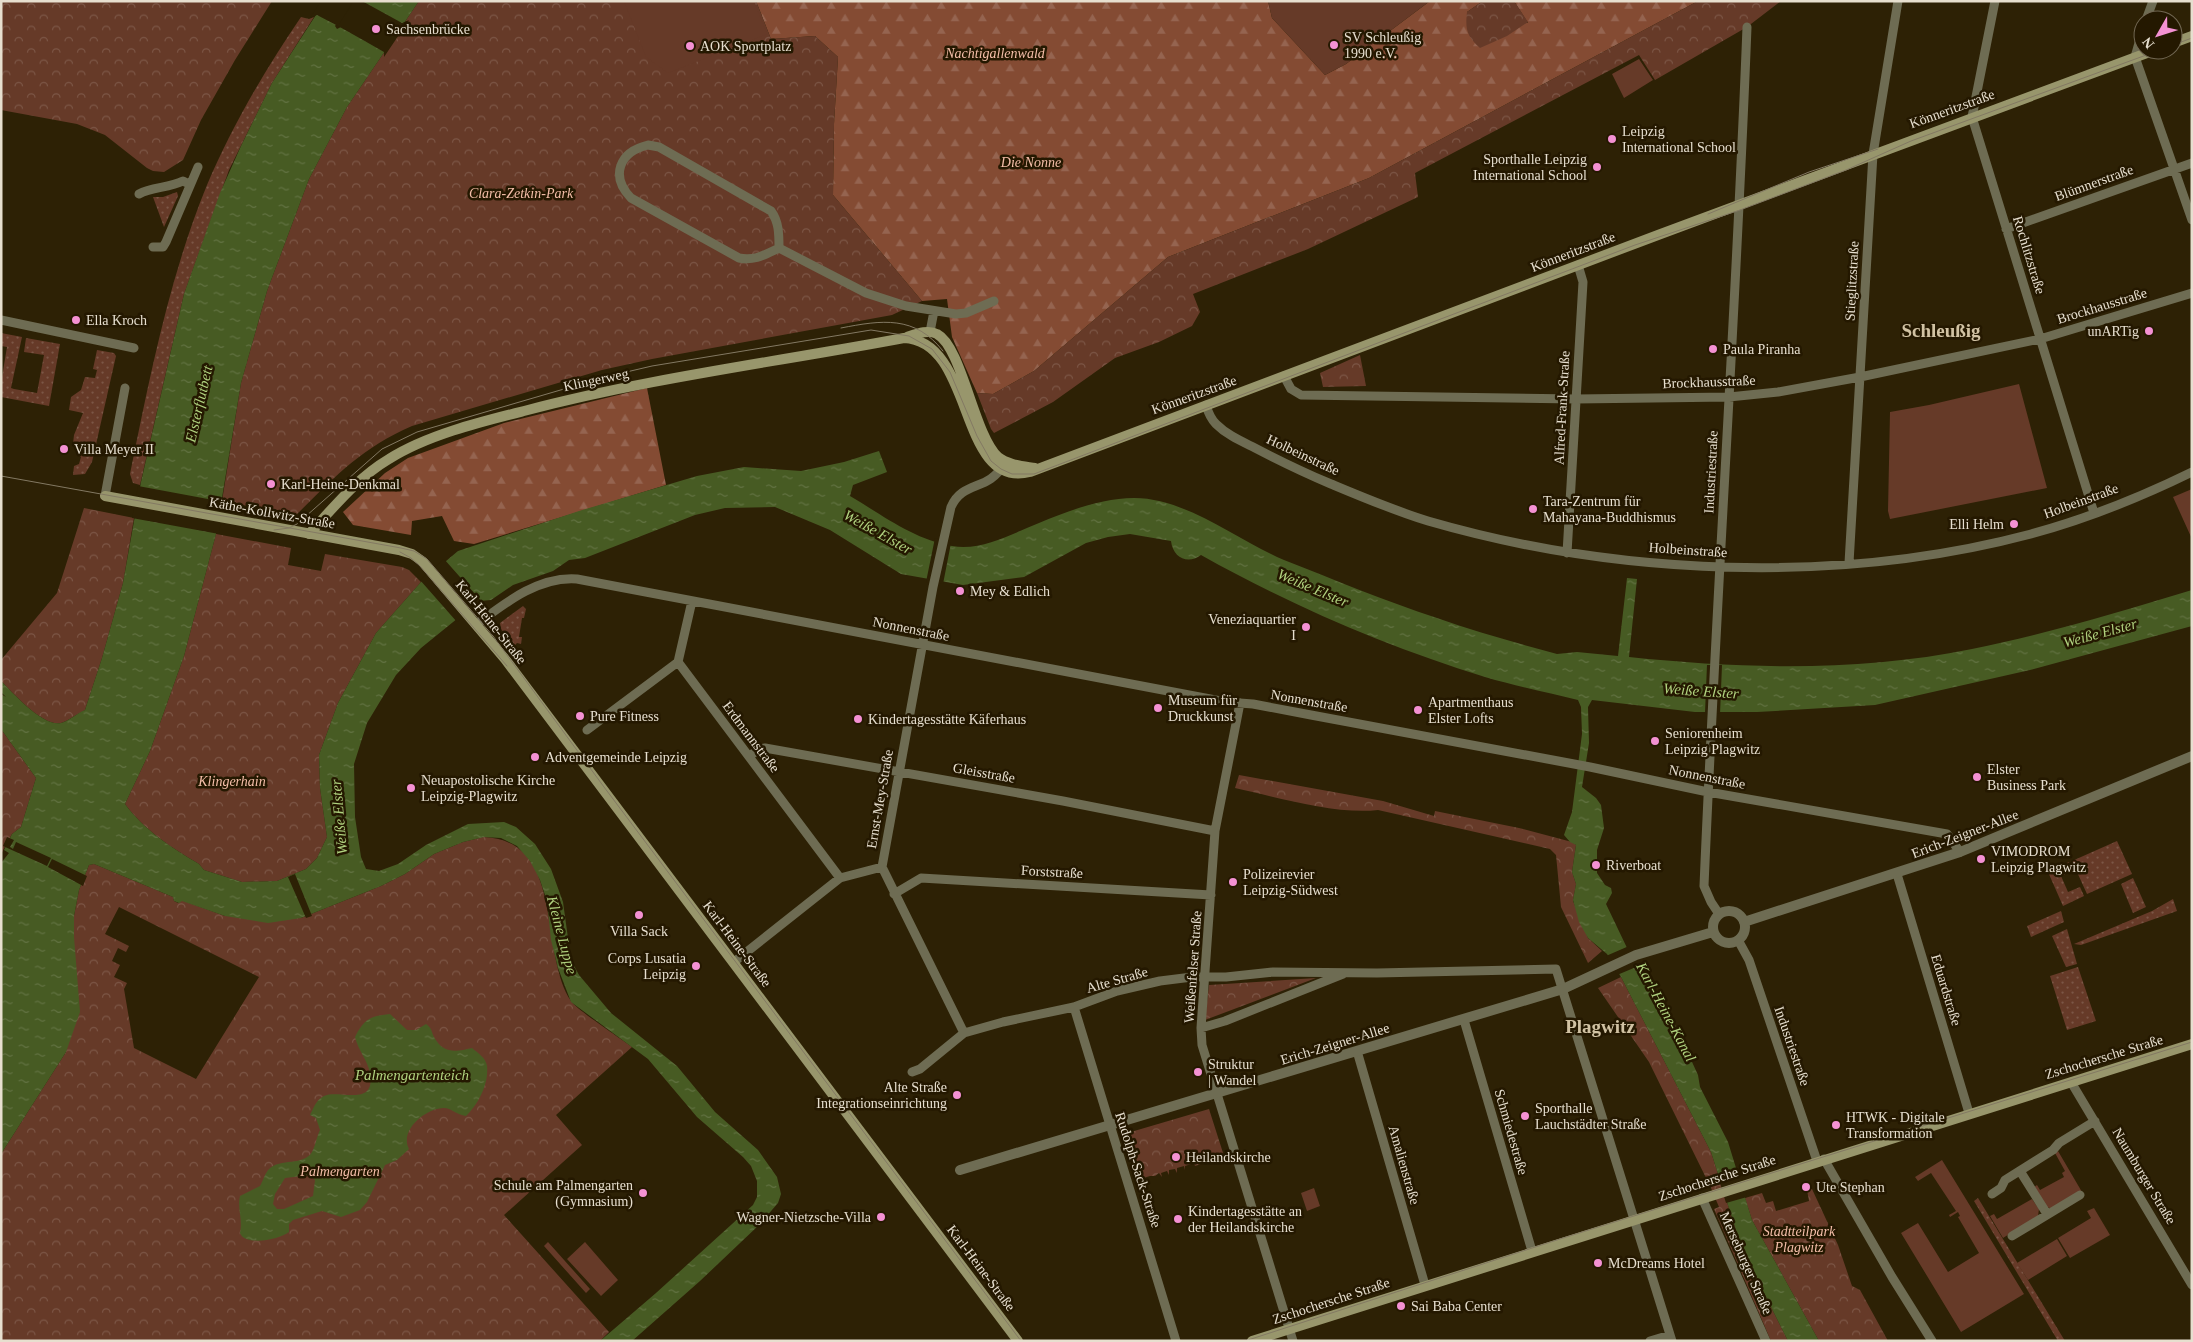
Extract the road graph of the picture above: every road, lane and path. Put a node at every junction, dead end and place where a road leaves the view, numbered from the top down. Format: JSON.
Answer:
{"nodes":[{"id":1,"x":1898,"y":1,"type":"edge"},
{"id":2,"x":1995,"y":1,"type":"edge"},
{"id":3,"x":1747,"y":26,"type":"dead end"},
{"id":4,"x":2133,"y":58,"type":"edge"},
{"id":5,"x":2136,"y":60,"type":"edge"},
{"id":6,"x":1972,"y":117,"type":"junction"},
{"id":7,"x":1872,"y":154,"type":"junction"},
{"id":8,"x":2192,"y":163,"type":"edge"},
{"id":9,"x":198,"y":167,"type":"dead end"},
{"id":10,"x":2174,"y":169,"type":"junction"},
{"id":11,"x":189,"y":184,"type":"junction"},
{"id":12,"x":139,"y":194,"type":"dead end"},
{"id":13,"x":1740,"y":205,"type":"junction"},
{"id":14,"x":2192,"y":220,"type":"edge"},
{"id":15,"x":2006,"y":229,"type":"junction"},
{"id":16,"x":153,"y":247,"type":"dead end"},
{"id":17,"x":779,"y":248,"type":"junction"},
{"id":18,"x":1578,"y":265,"type":"junction"},
{"id":19,"x":2192,"y":293,"type":"edge"},
{"id":20,"x":994,"y":302,"type":"dead end"},
{"id":21,"x":934,"y":311,"type":"junction"},
{"id":22,"x":1,"y":320,"type":"edge"},
{"id":23,"x":930,"y":332,"type":"junction"},
{"id":24,"x":904,"y":338,"type":"junction"},
{"id":25,"x":2040,"y":339,"type":"junction"},
{"id":26,"x":924,"y":343,"type":"junction"},
{"id":27,"x":134,"y":348,"type":"dead end"},
{"id":28,"x":1284,"y":376,"type":"junction"},
{"id":29,"x":1860,"y":377,"type":"junction"},
{"id":30,"x":125,"y":388,"type":"dead end"},
{"id":31,"x":1729,"y":397,"type":"junction"},
{"id":32,"x":1576,"y":399,"type":"junction"},
{"id":33,"x":1206,"y":405,"type":"junction"},
{"id":34,"x":1003,"y":465,"type":"junction"},
{"id":35,"x":2192,"y":472,"type":"edge"},
{"id":36,"x":105,"y":496,"type":"joint"},
{"id":37,"x":2094,"y":513,"type":"junction"},
{"id":38,"x":308,"y":534,"type":"junction"},
{"id":39,"x":1567,"y":553,"type":"junction"},
{"id":40,"x":1849,"y":563,"type":"junction"},
{"id":41,"x":429,"y":568,"type":"joint"},
{"id":42,"x":1720,"y":568,"type":"junction"},
{"id":43,"x":692,"y":601,"type":"junction"},
{"id":44,"x":477,"y":624,"type":"junction"},
{"id":45,"x":924,"y":646,"type":"junction"},
{"id":46,"x":678,"y":662,"type":"junction"},
{"id":47,"x":1240,"y":703,"type":"junction"},
{"id":48,"x":587,"y":730,"type":"dead end"},
{"id":49,"x":749,"y":756,"type":"junction"},
{"id":50,"x":2192,"y":756,"type":"edge"},
{"id":51,"x":898,"y":772,"type":"junction"},
{"id":52,"x":1708,"y":792,"type":"junction"},
{"id":53,"x":1216,"y":831,"type":"junction"},
{"id":54,"x":1960,"y":852,"type":"junction"},
{"id":55,"x":882,"y":867,"type":"junction"},
{"id":56,"x":1897,"y":874,"type":"junction"},
{"id":57,"x":840,"y":878,"type":"junction"},
{"id":58,"x":894,"y":894,"type":"junction"},
{"id":59,"x":1211,"y":895,"type":"junction"},
{"id":60,"x":1719,"y":914,"type":"junction"},
{"id":61,"x":1744,"y":922,"type":"junction"},
{"id":62,"x":1713,"y":932,"type":"junction"},
{"id":63,"x":1738,"y":940,"type":"junction"},
{"id":64,"x":734,"y":962,"type":"junction"},
{"id":65,"x":1346,"y":973,"type":"junction"},
{"id":66,"x":1205,"y":977,"type":"junction"},
{"id":67,"x":1563,"y":989,"type":"junction"},
{"id":68,"x":1074,"y":1007,"type":"junction"},
{"id":69,"x":1464,"y":1020,"type":"junction"},
{"id":70,"x":1201,"y":1028,"type":"junction"},
{"id":71,"x":964,"y":1033,"type":"junction"},
{"id":72,"x":2192,"y":1044,"type":"edge"},
{"id":73,"x":1357,"y":1052,"type":"junction"},
{"id":74,"x":912,"y":1072,"type":"dead end"},
{"id":75,"x":2071,"y":1082,"type":"junction"},
{"id":76,"x":1216,"y":1093,"type":"junction"},
{"id":77,"x":1969,"y":1113,"type":"junction"},
{"id":78,"x":2095,"y":1121,"type":"junction"},
{"id":79,"x":1111,"y":1124,"type":"junction"},
{"id":80,"x":1821,"y":1160,"type":"junction"},
{"id":81,"x":960,"y":1170,"type":"dead end"},
{"id":82,"x":2020,"y":1171,"type":"junction"},
{"id":83,"x":1992,"y":1194,"type":"dead end"},
{"id":84,"x":2080,"y":1195,"type":"dead end"},
{"id":85,"x":1706,"y":1196,"type":"junction"},
{"id":86,"x":2047,"y":1214,"type":"junction"},
{"id":87,"x":1633,"y":1220,"type":"junction"},
{"id":88,"x":2012,"y":1236,"type":"dead end"},
{"id":89,"x":1532,"y":1251,"type":"junction"},
{"id":90,"x":2192,"y":1285,"type":"edge"},
{"id":91,"x":1426,"y":1286,"type":"junction"},
{"id":92,"x":1289,"y":1329,"type":"junction"},
{"id":93,"x":1671,"y":1338,"type":"edge"},
{"id":94,"x":1018,"y":1341,"type":"edge"},
{"id":95,"x":1176,"y":1341,"type":"edge"},
{"id":96,"x":1252,"y":1341,"type":"edge"},
{"id":97,"x":1293,"y":1341,"type":"edge"},
{"id":98,"x":1650,"y":1341,"type":"edge"},
{"id":99,"x":1766,"y":1341,"type":"edge"},
{"id":100,"x":1932,"y":1341,"type":"edge"}],
"edges":[{"from":1,"to":7,"type":"street","name":"Stieglitzstraße"},
{"from":2,"to":6,"type":"street","name":"Rochlitzstraße"},
{"from":3,"to":13,"type":"street","name":"Industriestraße"},
{"from":4,"to":6,"type":"main road","name":"Könneritzstraße"},
{"from":5,"to":10,"type":"street"},
{"from":6,"to":7,"type":"main road","name":"Könneritzstraße"},
{"from":6,"to":15,"type":"street","name":"Rochlitzstraße"},
{"from":7,"to":13,"type":"main road","name":"Könneritzstraße"},
{"from":7,"to":29,"type":"street","name":"Stieglitzstraße"},
{"from":8,"to":10,"type":"street","name":"Blümnerstraße"},
{"from":9,"to":11,"type":"street"},
{"from":10,"to":14,"type":"street"},
{"from":10,"to":15,"type":"street","name":"Blümnerstraße"},
{"from":11,"to":12,"type":"street"},
{"from":11,"to":16,"type":"street"},
{"from":13,"to":18,"type":"main road","name":"Könneritzstraße"},
{"from":13,"to":31,"type":"street","name":"Industriestraße"},
{"from":15,"to":25,"type":"street","name":"Rochlitzstraße"},
{"from":17,"to":17,"type":"street"},
{"from":17,"to":21,"type":"street"},
{"from":18,"to":28,"type":"main road","name":"Könneritzstraße"},
{"from":18,"to":32,"type":"street","name":"Alfred-Frank-Straße"},
{"from":19,"to":25,"type":"street","name":"Brockhausstraße"},
{"from":20,"to":21,"type":"street"},
{"from":21,"to":23,"type":"street"},
{"from":22,"to":27,"type":"street"},
{"from":23,"to":24,"type":"main road"},
{"from":23,"to":26,"type":"main road"},
{"from":23,"to":34,"type":"main road"},
{"from":24,"to":26,"type":"main road","name":"Klingerweg"},
{"from":24,"to":38,"type":"main road","name":"Klingerweg"},
{"from":25,"to":29,"type":"street","name":"Brockhausstraße"},
{"from":25,"to":37,"type":"street","name":"Rochlitzstraße"},
{"from":26,"to":34,"type":"main road"},
{"from":28,"to":32,"type":"street","name":"Brockhausstraße"},
{"from":28,"to":33,"type":"main road","name":"Könneritzstraße"},
{"from":29,"to":31,"type":"street","name":"Brockhausstraße"},
{"from":29,"to":40,"type":"street","name":"Stieglitzstraße"},
{"from":30,"to":36,"type":"street"},
{"from":31,"to":32,"type":"street","name":"Brockhausstraße"},
{"from":31,"to":42,"type":"street","name":"Industriestraße"},
{"from":32,"to":39,"type":"street","name":"Alfred-Frank-Straße"},
{"from":33,"to":34,"type":"main road","name":"Könneritzstraße"},
{"from":33,"to":39,"type":"street","name":"Holbeinstraße"},
{"from":34,"to":45,"type":"street","name":"Ernst-Mey-Straße"},
{"from":35,"to":37,"type":"street","name":"Holbeinstraße"},
{"from":36,"to":38,"type":"main road","name":"Käthe-Kollwitz-Straße"},
{"from":37,"to":40,"type":"street","name":"Holbeinstraße"},
{"from":38,"to":41,"type":"main road","name":"Käthe-Kollwitz-Straße"},
{"from":39,"to":42,"type":"street","name":"Holbeinstraße"},
{"from":40,"to":42,"type":"street","name":"Holbeinstraße"},
{"from":41,"to":44,"type":"main road","name":"Karl-Heine-Straße"},
{"from":42,"to":52,"type":"street","name":"Industriestraße"},
{"from":43,"to":44,"type":"street","name":"Nonnenstraße"},
{"from":43,"to":45,"type":"street","name":"Nonnenstraße"},
{"from":43,"to":46,"type":"street"},
{"from":44,"to":64,"type":"main road","name":"Karl-Heine-Straße"},
{"from":45,"to":47,"type":"street","name":"Nonnenstraße"},
{"from":45,"to":51,"type":"street","name":"Ernst-Mey-Straße"},
{"from":46,"to":48,"type":"street"},
{"from":46,"to":49,"type":"street","name":"Erdmannstraße"},
{"from":47,"to":52,"type":"street","name":"Nonnenstraße"},
{"from":47,"to":53,"type":"street","name":"Weißenfelser Straße"},
{"from":49,"to":51,"type":"street","name":"Gleisstraße"},
{"from":49,"to":57,"type":"street","name":"Erdmannstraße"},
{"from":50,"to":54,"type":"street","name":"Erich-Zeigner-Allee"},
{"from":51,"to":53,"type":"street","name":"Gleisstraße"},
{"from":51,"to":55,"type":"street","name":"Ernst-Mey-Straße"},
{"from":52,"to":54,"type":"street","name":"Nonnenstraße"},
{"from":52,"to":60,"type":"street","name":"Industriestraße"},
{"from":53,"to":59,"type":"street","name":"Weißenfelser Straße"},
{"from":54,"to":56,"type":"street","name":"Erich-Zeigner-Allee"},
{"from":55,"to":57,"type":"street"},
{"from":55,"to":58,"type":"street","name":"Ernst-Mey-Straße"},
{"from":56,"to":61,"type":"street","name":"Erich-Zeigner-Allee"},
{"from":56,"to":77,"type":"street","name":"Eduardstraße"},
{"from":57,"to":64,"type":"street"},
{"from":58,"to":59,"type":"street","name":"Forststraße"},
{"from":58,"to":71,"type":"street","name":"Ernst-Mey-Straße"},
{"from":59,"to":66,"type":"street","name":"Weißenfelser Straße"},
{"from":60,"to":61,"type":"street"},
{"from":60,"to":62,"type":"street"},
{"from":61,"to":63,"type":"street"},
{"from":62,"to":63,"type":"street"},
{"from":62,"to":67,"type":"street","name":"Erich-Zeigner-Allee"},
{"from":63,"to":80,"type":"street","name":"Industriestraße"},
{"from":64,"to":94,"type":"main road","name":"Karl-Heine-Straße"},
{"from":65,"to":66,"type":"street","name":"Alte Straße"},
{"from":65,"to":67,"type":"street","name":"Alte Straße"},
{"from":65,"to":70,"type":"street","name":"Alte Straße"},
{"from":66,"to":68,"type":"street","name":"Alte Straße"},
{"from":66,"to":70,"type":"street","name":"Weißenfelser Straße"},
{"from":67,"to":69,"type":"street","name":"Erich-Zeigner-Allee"},
{"from":67,"to":87,"type":"street"},
{"from":68,"to":71,"type":"street","name":"Alte Straße"},
{"from":68,"to":79,"type":"street","name":"Rudolph-Sack-Straße"},
{"from":69,"to":73,"type":"street","name":"Erich-Zeigner-Allee"},
{"from":69,"to":89,"type":"street","name":"Schmiedestraße"},
{"from":70,"to":76,"type":"street","name":"Weißenfelser Straße"},
{"from":71,"to":74,"type":"street","name":"Alte Straße"},
{"from":72,"to":75,"type":"main road","name":"Zschochersche Straße"},
{"from":73,"to":76,"type":"street","name":"Erich-Zeigner-Allee"},
{"from":73,"to":91,"type":"street","name":"Amalienstraße"},
{"from":75,"to":77,"type":"main road","name":"Zschochersche Straße"},
{"from":75,"to":78,"type":"street","name":"Naumburger Straße"},
{"from":76,"to":79,"type":"street","name":"Erich-Zeigner-Allee"},
{"from":76,"to":92,"type":"street","name":"Weißenfelser Straße"},
{"from":77,"to":80,"type":"main road","name":"Zschochersche Straße"},
{"from":78,"to":82,"type":"street"},
{"from":78,"to":90,"type":"street","name":"Naumburger Straße"},
{"from":79,"to":81,"type":"street","name":"Erich-Zeigner-Allee"},
{"from":79,"to":95,"type":"street","name":"Rudolph-Sack-Straße"},
{"from":80,"to":85,"type":"main road","name":"Zschochersche Straße"},
{"from":80,"to":100,"type":"street","name":"Industriestraße"},
{"from":82,"to":83,"type":"street"},
{"from":82,"to":86,"type":"street"},
{"from":84,"to":86,"type":"street"},
{"from":85,"to":87,"type":"main road","name":"Zschochersche Straße"},
{"from":85,"to":99,"type":"street","name":"Merseburger Straße"},
{"from":86,"to":88,"type":"street"},
{"from":87,"to":89,"type":"main road","name":"Zschochersche Straße"},
{"from":87,"to":93,"type":"street"},
{"from":89,"to":91,"type":"main road","name":"Zschochersche Straße"},
{"from":91,"to":92,"type":"main road","name":"Zschochersche Straße"},
{"from":92,"to":96,"type":"main road","name":"Zschochersche Straße"},
{"from":92,"to":97,"type":"street","name":"Weißenfelser Straße"},
{"from":93,"to":98,"type":"street"}]}
